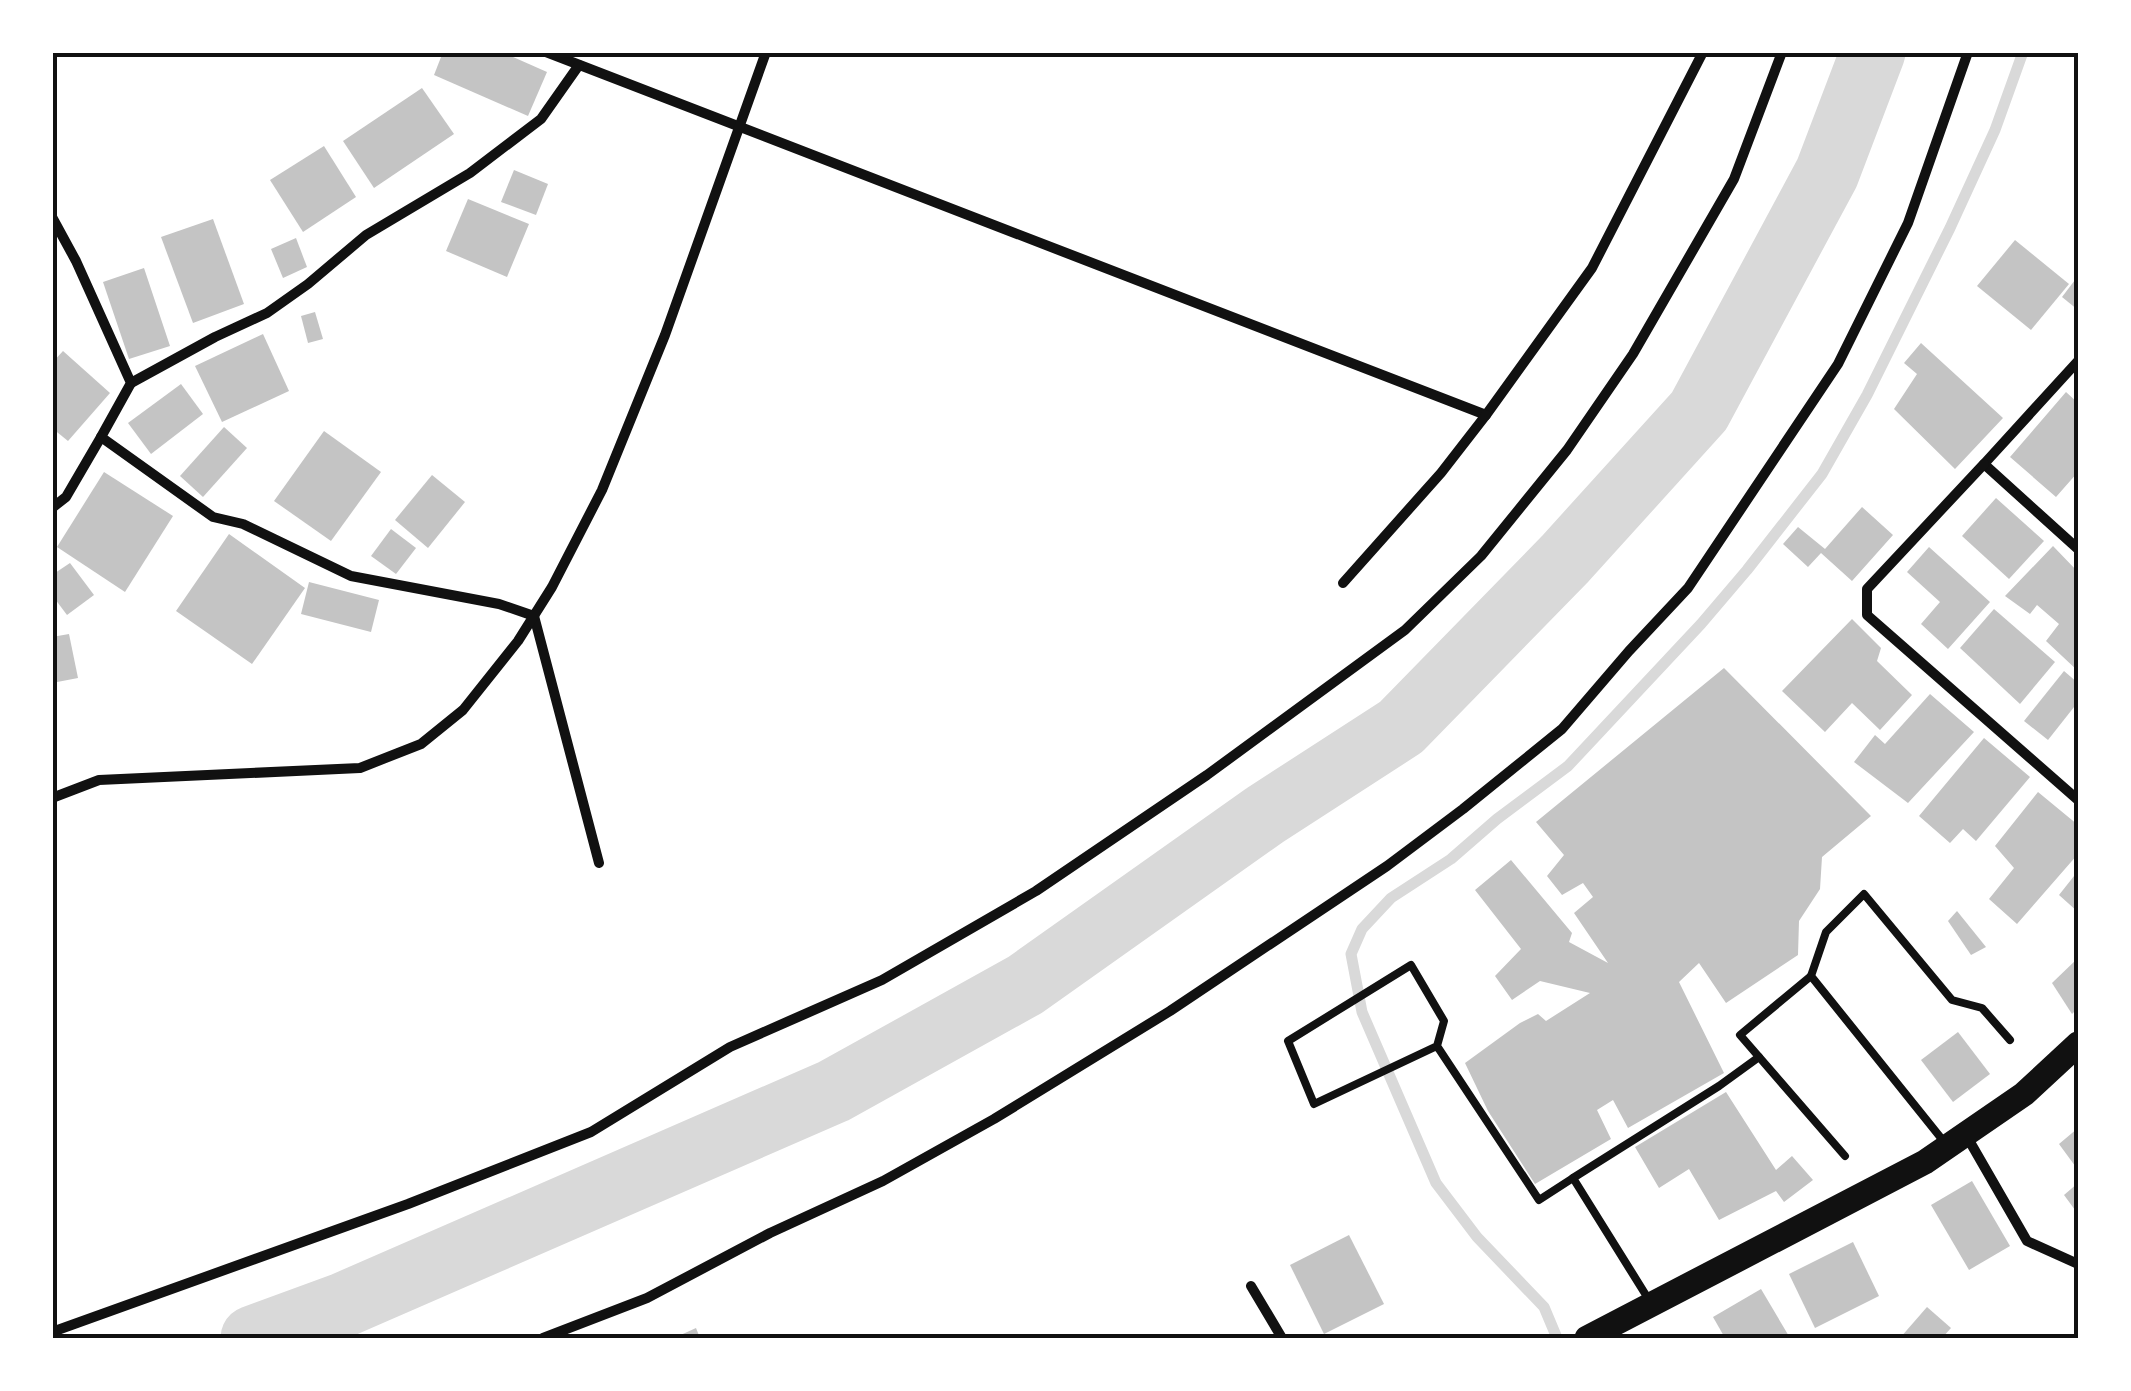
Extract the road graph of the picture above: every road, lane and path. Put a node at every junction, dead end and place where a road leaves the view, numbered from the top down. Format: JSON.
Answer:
{"nodes":[{"id":1,"x":546,"y":52,"type":"edge"},
{"id":2,"x":766,"y":52,"type":"edge"},
{"id":3,"x":1703,"y":52,"type":"edge"},
{"id":4,"x":1782,"y":52,"type":"edge"},
{"id":5,"x":1968,"y":52,"type":"edge"},
{"id":6,"x":579,"y":65,"type":"junction"},
{"id":7,"x":738,"y":126,"type":"junction"},
{"id":8,"x":52,"y":216,"type":"edge"},
{"id":9,"x":2078,"y":361,"type":"edge"},
{"id":10,"x":130,"y":383,"type":"junction"},
{"id":11,"x":1486,"y":415,"type":"junction"},
{"id":12,"x":100,"y":437,"type":"junction"},
{"id":13,"x":1984,"y":464,"type":"junction"},
{"id":14,"x":52,"y":508,"type":"edge"},
{"id":15,"x":2078,"y":549,"type":"edge"},
{"id":16,"x":1343,"y":583,"type":"dead end"},
{"id":17,"x":534,"y":616,"type":"junction"},
{"id":18,"x":52,"y":798,"type":"edge"},
{"id":19,"x":2078,"y":800,"type":"edge"},
{"id":20,"x":598,"y":863,"type":"dead end"},
{"id":21,"x":1811,"y":976,"type":"junction"},
{"id":22,"x":2010,"y":1040,"type":"dead end"},
{"id":23,"x":2078,"y":1044,"type":"edge"},
{"id":24,"x":1438,"y":1046,"type":"junction"},
{"id":25,"x":1759,"y":1057,"type":"junction"},
{"id":26,"x":1957,"y":1140,"type":"junction"},
{"id":27,"x":1845,"y":1156,"type":"dead end"},
{"id":28,"x":1573,"y":1178,"type":"junction"},
{"id":29,"x":2078,"y":1264,"type":"edge"},
{"id":30,"x":1251,"y":1286,"type":"dead end"},
{"id":31,"x":1652,"y":1304,"type":"junction"},
{"id":32,"x":52,"y":1332,"type":"edge"},
{"id":33,"x":543,"y":1338,"type":"edge"},
{"id":34,"x":1282,"y":1338,"type":"edge"},
{"id":35,"x":1590,"y":1338,"type":"edge"}],
"edges":[{"from":1,"to":6,"type":"street"},
{"from":2,"to":7,"type":"street"},
{"from":3,"to":11,"type":"street"},
{"from":4,"to":32,"type":"street"},
{"from":5,"to":33,"type":"street"},
{"from":6,"to":7,"type":"street"},
{"from":6,"to":10,"type":"street"},
{"from":7,"to":11,"type":"street"},
{"from":7,"to":17,"type":"street"},
{"from":8,"to":10,"type":"street"},
{"from":9,"to":13,"type":"street"},
{"from":10,"to":12,"type":"street"},
{"from":11,"to":16,"type":"street"},
{"from":12,"to":14,"type":"street"},
{"from":12,"to":17,"type":"street"},
{"from":13,"to":15,"type":"street"},
{"from":13,"to":19,"type":"street"},
{"from":17,"to":18,"type":"street"},
{"from":17,"to":20,"type":"street"},
{"from":21,"to":22,"type":"lane"},
{"from":21,"to":25,"type":"lane"},
{"from":21,"to":26,"type":"lane"},
{"from":23,"to":26,"type":"main road"},
{"from":24,"to":24,"type":"lane"},
{"from":24,"to":28,"type":"lane"},
{"from":25,"to":27,"type":"lane"},
{"from":25,"to":28,"type":"lane"},
{"from":26,"to":29,"type":"street"},
{"from":26,"to":31,"type":"main road"},
{"from":28,"to":31,"type":"lane"},
{"from":30,"to":34,"type":"street"},
{"from":31,"to":35,"type":"main road"}]}
